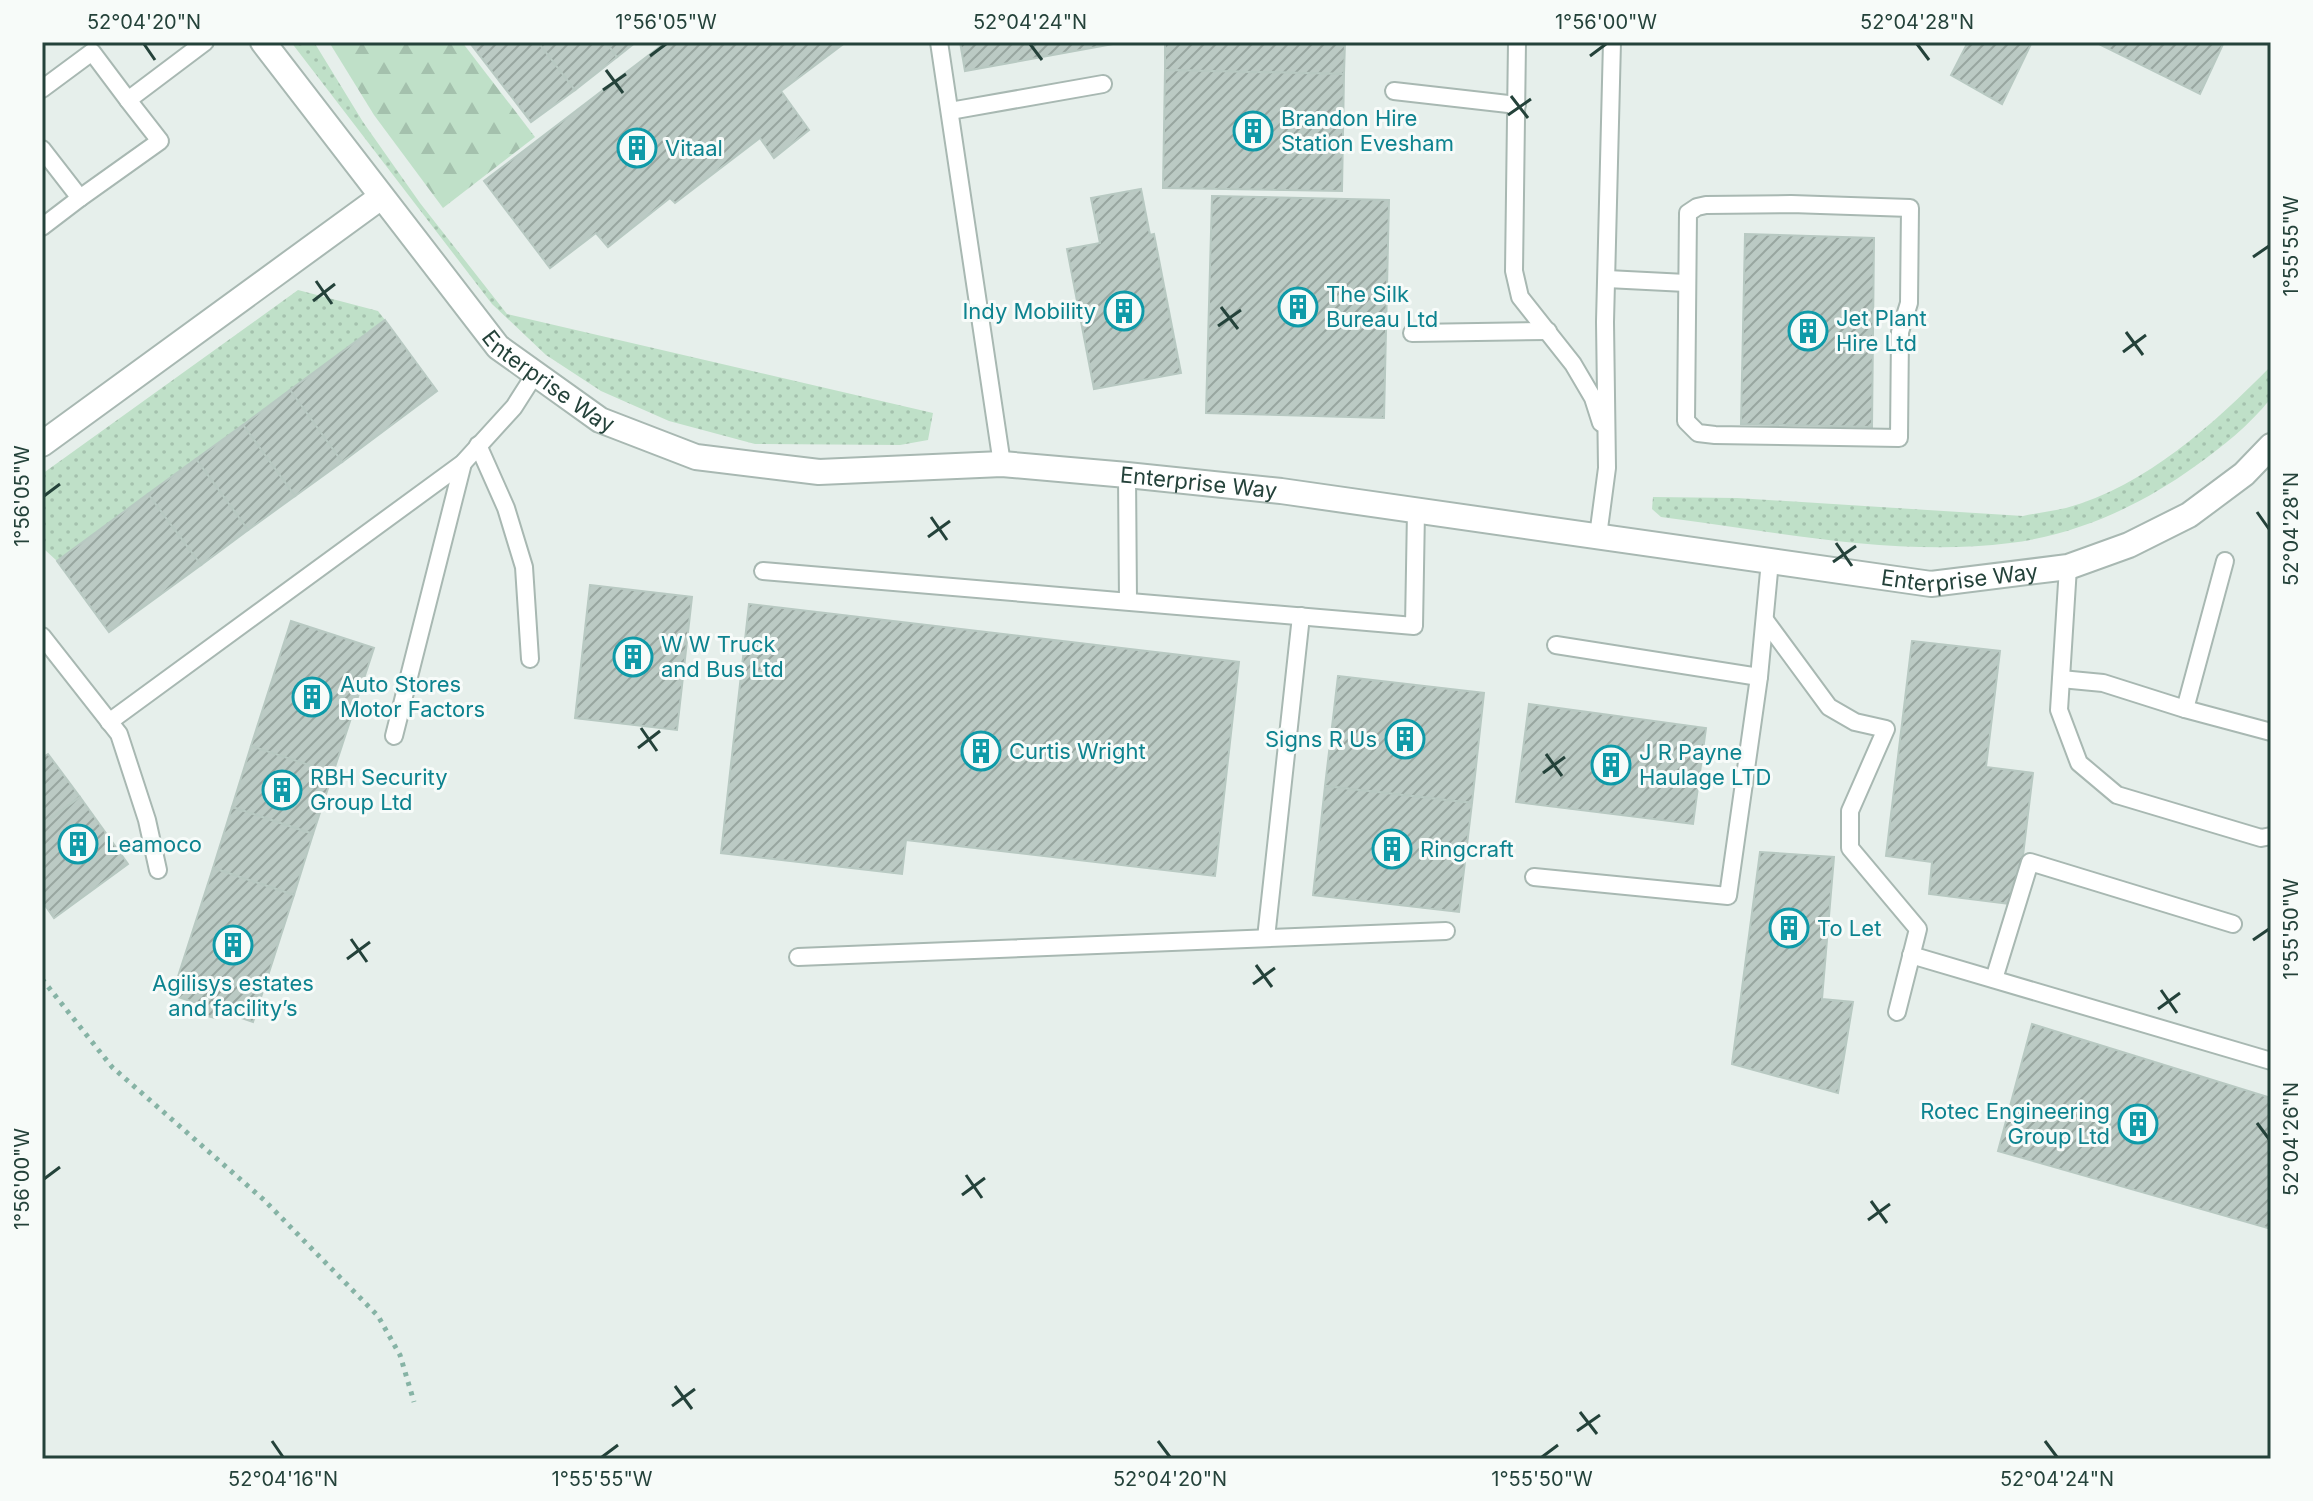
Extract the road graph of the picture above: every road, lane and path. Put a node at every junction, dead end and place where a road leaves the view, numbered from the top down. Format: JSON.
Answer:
{"nodes":[{"id":1,"x":205,"y":42,"type":"edge"},
{"id":2,"x":263,"y":42,"type":"edge"},
{"id":3,"x":939,"y":42,"type":"edge"},
{"id":4,"x":1517,"y":42,"type":"edge"},
{"id":5,"x":1612,"y":42,"type":"edge"},
{"id":6,"x":1103,"y":84,"type":"dead end"},
{"id":7,"x":42,"y":89,"type":"edge"},
{"id":8,"x":1394,"y":91,"type":"dead end"},
{"id":9,"x":128,"y":100,"type":"junction"},
{"id":10,"x":1517,"y":105,"type":"junction"},
{"id":11,"x":950,"y":111,"type":"junction"},
{"id":12,"x":42,"y":149,"type":"edge"},
{"id":13,"x":381,"y":197,"type":"junction"},
{"id":14,"x":80,"y":198,"type":"junction"},
{"id":15,"x":42,"y":227,"type":"edge"},
{"id":16,"x":1607,"y":279,"type":"junction"},
{"id":17,"x":1686,"y":283,"type":"junction"},
{"id":18,"x":1548,"y":331,"type":"junction"},
{"id":19,"x":1412,"y":333,"type":"dead end"},
{"id":20,"x":535,"y":374,"type":"junction"},
{"id":21,"x":1607,"y":438,"type":"junction"},
{"id":22,"x":42,"y":444,"type":"edge"},
{"id":23,"x":478,"y":445,"type":"junction"},
{"id":24,"x":2271,"y":446,"type":"edge"},
{"id":25,"x":463,"y":463,"type":"junction"},
{"id":26,"x":1002,"y":464,"type":"junction"},
{"id":27,"x":1127,"y":475,"type":"junction"},
{"id":28,"x":1416,"y":511,"type":"junction"},
{"id":29,"x":1598,"y":536,"type":"junction"},
{"id":30,"x":1770,"y":561,"type":"junction"},
{"id":31,"x":2225,"y":561,"type":"dead end"},
{"id":32,"x":2068,"y":567,"type":"junction"},
{"id":33,"x":763,"y":571,"type":"dead end"},
{"id":34,"x":1128,"y":601,"type":"junction"},
{"id":35,"x":1301,"y":616,"type":"junction"},
{"id":36,"x":1765,"y":620,"type":"junction"},
{"id":37,"x":42,"y":636,"type":"edge"},
{"id":38,"x":1556,"y":645,"type":"dead end"},
{"id":39,"x":530,"y":659,"type":"dead end"},
{"id":40,"x":1759,"y":677,"type":"junction"},
{"id":41,"x":2061,"y":679,"type":"junction"},
{"id":42,"x":2185,"y":709,"type":"junction"},
{"id":43,"x":109,"y":722,"type":"junction"},
{"id":44,"x":2271,"y":732,"type":"edge"},
{"id":45,"x":394,"y":736,"type":"dead end"},
{"id":46,"x":2271,"y":836,"type":"edge"},
{"id":47,"x":158,"y":870,"type":"dead end"},
{"id":48,"x":1534,"y":877,"type":"dead end"},
{"id":49,"x":2233,"y":924,"type":"dead end"},
{"id":50,"x":1446,"y":931,"type":"dead end"},
{"id":51,"x":1266,"y":938,"type":"junction"},
{"id":52,"x":1911,"y":955,"type":"junction"},
{"id":53,"x":798,"y":957,"type":"dead end"},
{"id":54,"x":42,"y":979,"type":"edge"},
{"id":55,"x":1994,"y":979,"type":"junction"},
{"id":56,"x":1897,"y":1012,"type":"dead end"},
{"id":57,"x":2271,"y":1061,"type":"edge"},
{"id":58,"x":414,"y":1402,"type":"dead end"}],
"edges":[{"from":1,"to":9,"type":"lane"},
{"from":2,"to":13,"type":"street","name":"Enterprise Way"},
{"from":3,"to":11,"type":"lane"},
{"from":4,"to":10,"type":"lane"},
{"from":5,"to":16,"type":"lane"},
{"from":6,"to":11,"type":"lane"},
{"from":7,"to":9,"type":"lane"},
{"from":8,"to":10,"type":"lane"},
{"from":9,"to":14,"type":"lane"},
{"from":10,"to":18,"type":"lane"},
{"from":11,"to":26,"type":"lane"},
{"from":12,"to":14,"type":"lane"},
{"from":13,"to":20,"type":"street","name":"Enterprise Way"},
{"from":13,"to":22,"type":"street"},
{"from":14,"to":15,"type":"lane"},
{"from":16,"to":17,"type":"lane"},
{"from":16,"to":21,"type":"lane"},
{"from":17,"to":17,"type":"lane"},
{"from":18,"to":19,"type":"lane"},
{"from":18,"to":21,"type":"lane"},
{"from":20,"to":23,"type":"lane"},
{"from":20,"to":26,"type":"street","name":"Enterprise Way"},
{"from":21,"to":29,"type":"lane"},
{"from":23,"to":25,"type":"lane"},
{"from":23,"to":39,"type":"lane"},
{"from":24,"to":32,"type":"street","name":"Enterprise Way"},
{"from":25,"to":43,"type":"lane"},
{"from":25,"to":45,"type":"lane"},
{"from":26,"to":27,"type":"street","name":"Enterprise Way"},
{"from":27,"to":28,"type":"street","name":"Enterprise Way"},
{"from":27,"to":34,"type":"lane"},
{"from":28,"to":29,"type":"street","name":"Enterprise Way"},
{"from":28,"to":35,"type":"lane"},
{"from":29,"to":30,"type":"street","name":"Enterprise Way"},
{"from":30,"to":32,"type":"street","name":"Enterprise Way"},
{"from":30,"to":36,"type":"lane"},
{"from":31,"to":42,"type":"lane"},
{"from":32,"to":41,"type":"lane"},
{"from":33,"to":34,"type":"lane"},
{"from":34,"to":35,"type":"lane"},
{"from":35,"to":51,"type":"lane"},
{"from":36,"to":40,"type":"lane"},
{"from":36,"to":52,"type":"lane"},
{"from":37,"to":43,"type":"lane"},
{"from":38,"to":40,"type":"lane"},
{"from":40,"to":48,"type":"lane"},
{"from":41,"to":42,"type":"lane"},
{"from":41,"to":46,"type":"lane"},
{"from":42,"to":44,"type":"lane"},
{"from":43,"to":47,"type":"lane"},
{"from":49,"to":55,"type":"lane"},
{"from":50,"to":51,"type":"lane"},
{"from":51,"to":53,"type":"lane"},
{"from":52,"to":55,"type":"lane"},
{"from":52,"to":56,"type":"lane"},
{"from":54,"to":58,"type":"path"},
{"from":55,"to":57,"type":"lane"}]}
